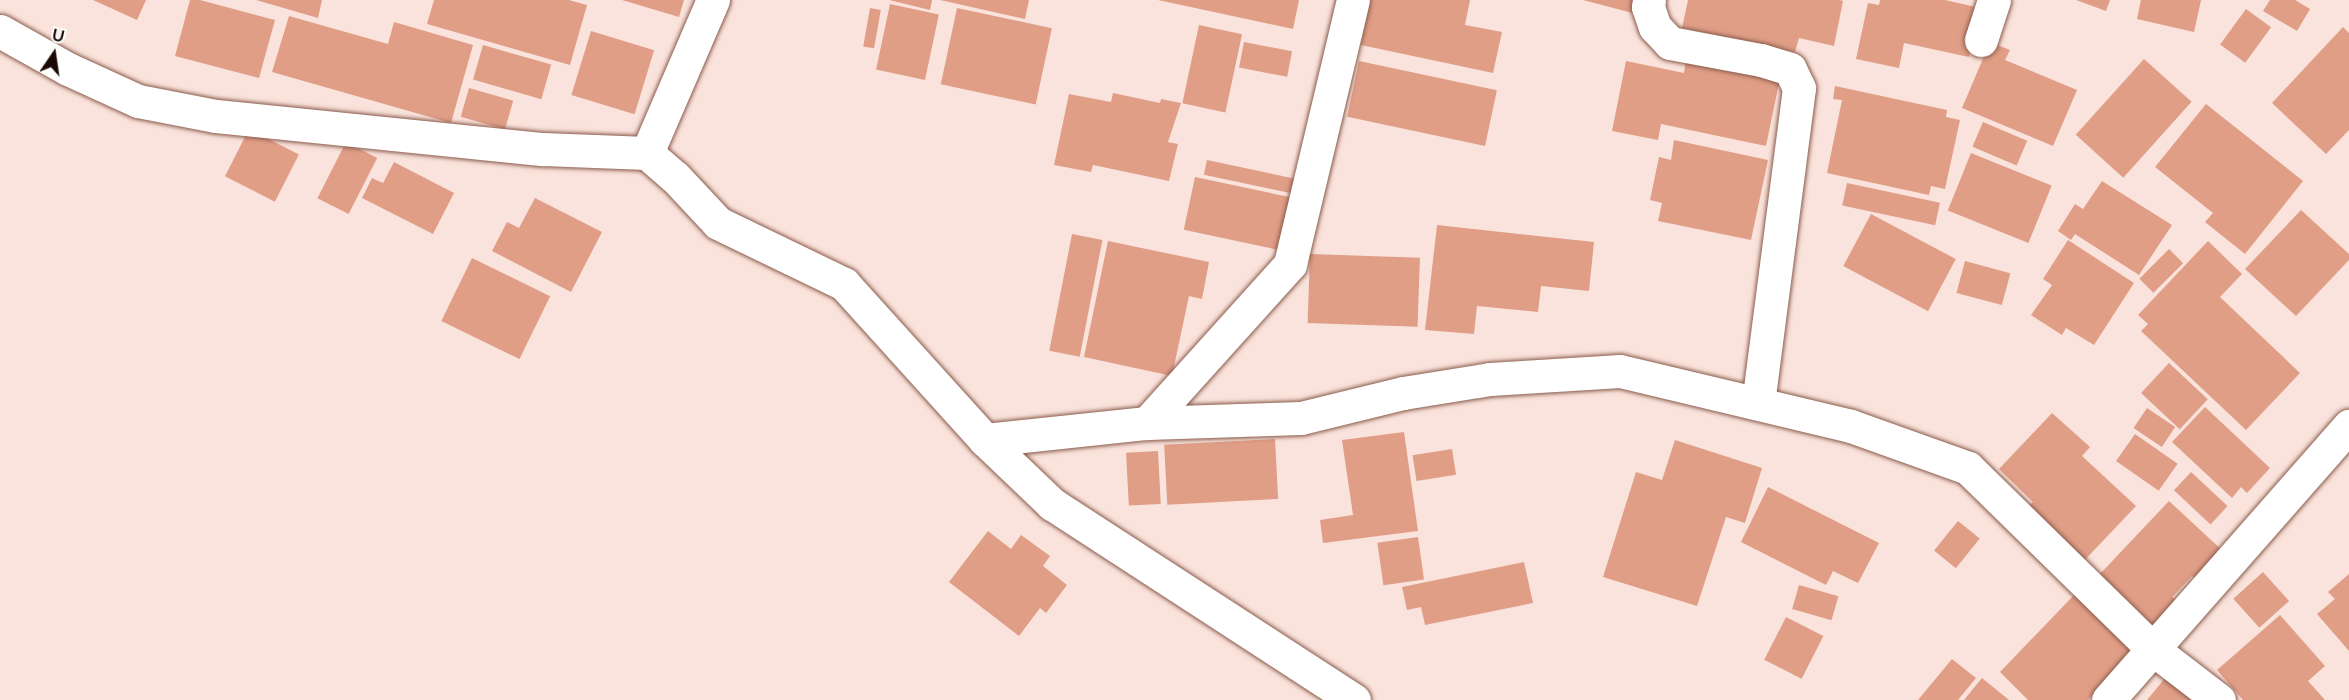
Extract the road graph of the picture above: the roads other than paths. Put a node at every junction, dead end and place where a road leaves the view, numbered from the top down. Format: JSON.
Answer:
{"nodes":[{"id":1,"x":713,"y":0,"type":"edge"},
{"id":2,"x":1353,"y":0,"type":"edge"},
{"id":3,"x":1649,"y":0,"type":"edge"},
{"id":4,"x":1994,"y":0,"type":"edge"},
{"id":5,"x":0,"y":31,"type":"edge"},
{"id":6,"x":1981,"y":40,"type":"dead end"},
{"id":7,"x":647,"y":153,"type":"junction"},
{"id":8,"x":1758,"y":403,"type":"junction"},
{"id":9,"x":1147,"y":423,"type":"junction"},
{"id":10,"x":2349,"y":426,"type":"edge"},
{"id":11,"x":985,"y":440,"type":"junction"},
{"id":12,"x":2154,"y":650,"type":"junction"},
{"id":13,"x":1354,"y":700,"type":"edge"},
{"id":14,"x":2108,"y":700,"type":"edge"},
{"id":15,"x":2220,"y":700,"type":"edge"}],
"edges":[{"from":1,"to":7,"type":"street"},
{"from":2,"to":9,"type":"street"},
{"from":3,"to":8,"type":"street"},
{"from":4,"to":6,"type":"street"},
{"from":5,"to":7,"type":"street"},
{"from":7,"to":11,"type":"street"},
{"from":8,"to":9,"type":"street"},
{"from":8,"to":12,"type":"street"},
{"from":9,"to":11,"type":"street"},
{"from":10,"to":12,"type":"street"},
{"from":11,"to":13,"type":"street"},
{"from":12,"to":14,"type":"street"},
{"from":12,"to":15,"type":"street"}]}
